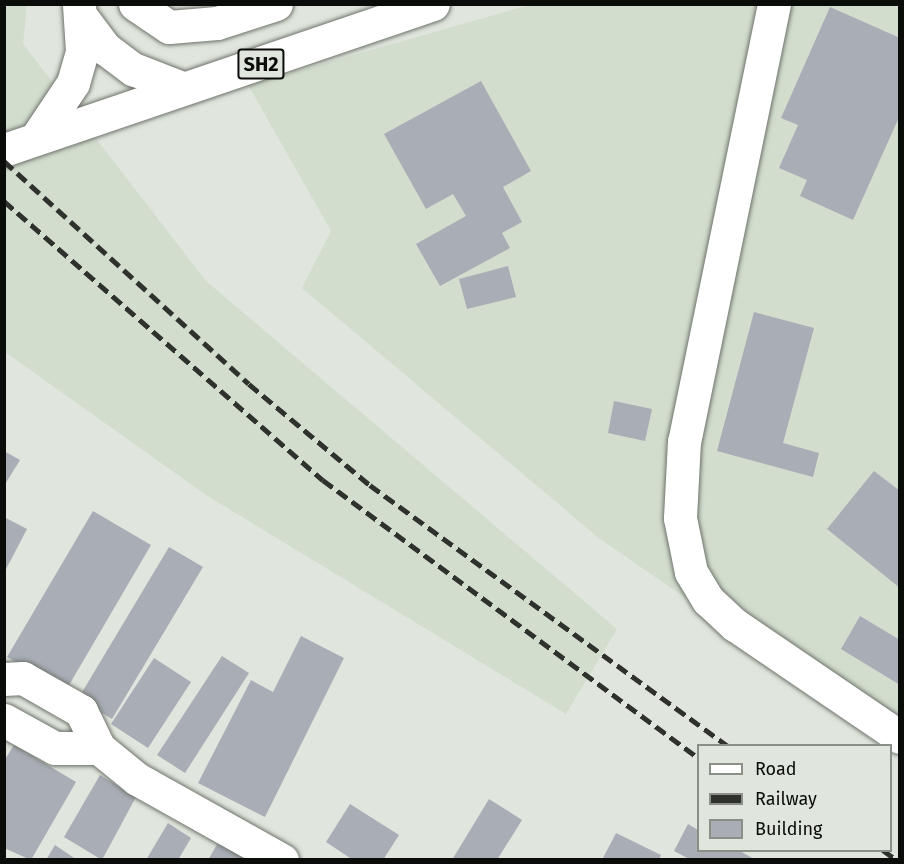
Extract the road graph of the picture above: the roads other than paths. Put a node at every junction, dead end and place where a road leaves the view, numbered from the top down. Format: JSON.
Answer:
{"nodes":[{"id":1,"x":135,"y":4,"type":"edge"},
{"id":2,"x":276,"y":4,"type":"edge"},
{"id":3,"x":433,"y":4,"type":"edge"},
{"id":4,"x":774,"y":4,"type":"edge"},
{"id":5,"x":81,"y":12,"type":"edge"},
{"id":6,"x":183,"y":88,"type":"junction"},
{"id":7,"x":37,"y":137,"type":"junction"},
{"id":8,"x":4,"y":150,"type":"edge"},
{"id":9,"x":4,"y":679,"type":"edge"},
{"id":10,"x":4,"y":720,"type":"edge"},
{"id":11,"x":900,"y":737,"type":"edge"},
{"id":12,"x":99,"y":748,"type":"junction"},
{"id":13,"x":282,"y":860,"type":"edge"}],
"edges":[{"from":1,"to":2,"type":"street"},
{"from":3,"to":6,"type":"street","number":"SH2"},
{"from":4,"to":11,"type":"street"},
{"from":5,"to":6,"type":"street"},
{"from":5,"to":7,"type":"street"},
{"from":6,"to":7,"type":"street","number":"SH2"},
{"from":7,"to":8,"type":"street"},
{"from":9,"to":12,"type":"street"},
{"from":10,"to":12,"type":"street"},
{"from":12,"to":13,"type":"street"}]}
